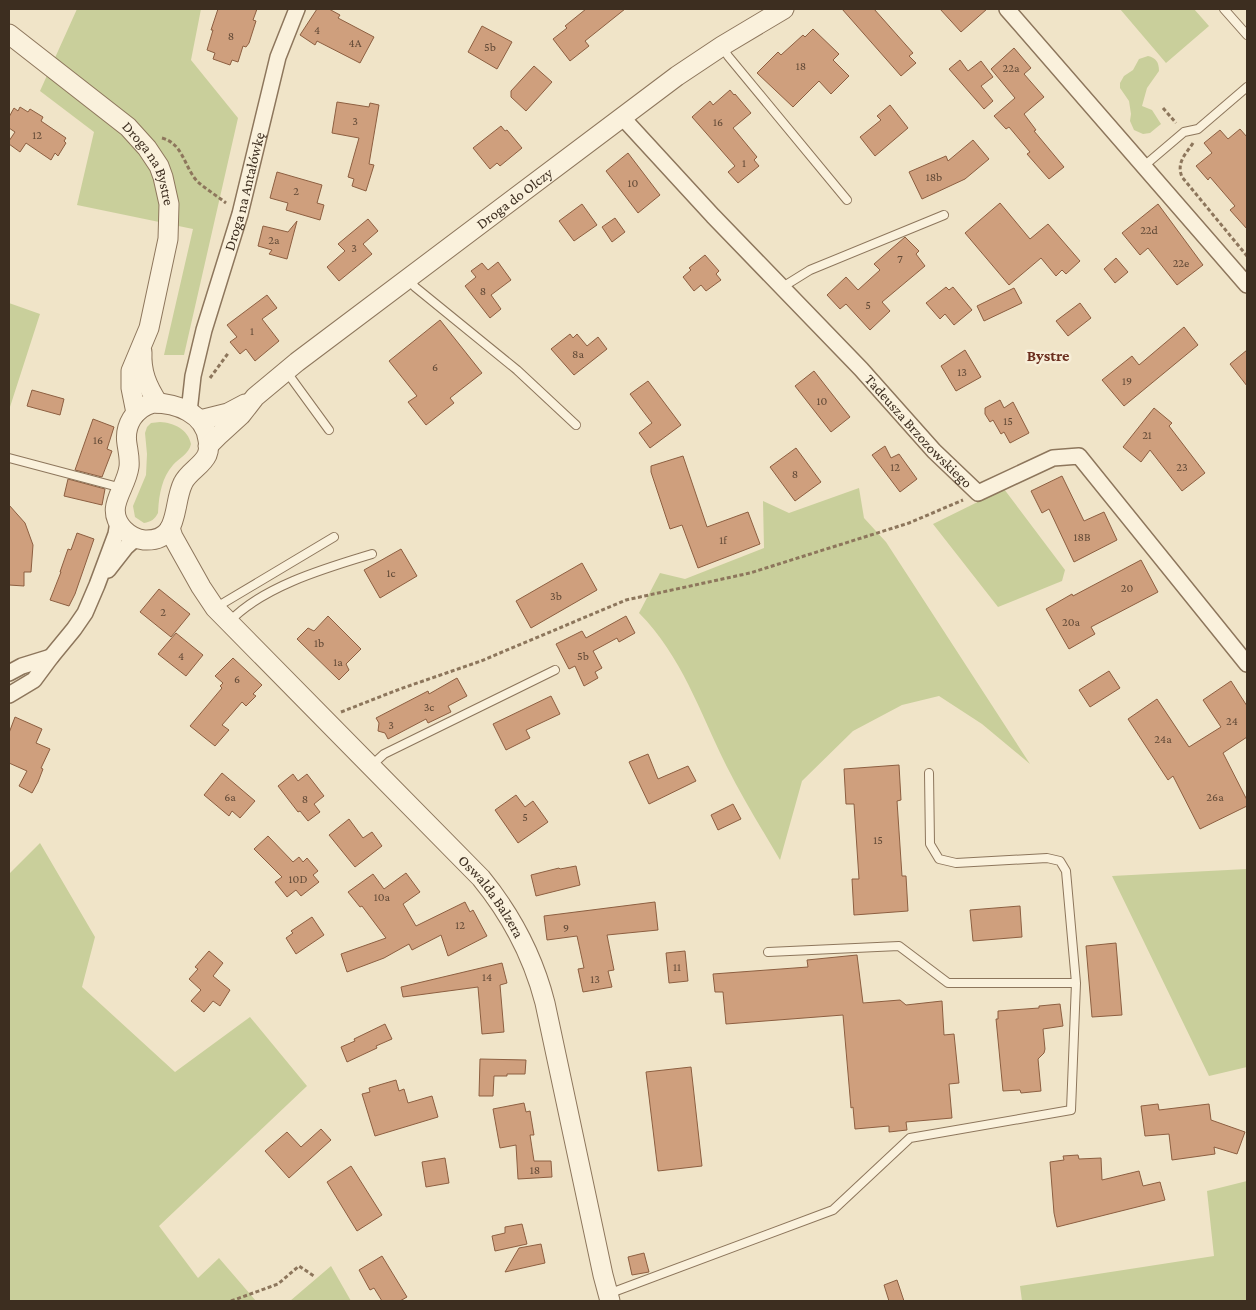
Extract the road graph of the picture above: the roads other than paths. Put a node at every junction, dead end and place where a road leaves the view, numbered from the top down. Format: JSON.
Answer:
{"nodes":[{"id":1,"x":297,"y":9,"type":"edge"},
{"id":2,"x":784,"y":9,"type":"edge"},
{"id":3,"x":1007,"y":9,"type":"edge"},
{"id":4,"x":1224,"y":9,"type":"edge"},
{"id":5,"x":9,"y":34,"type":"edge"},
{"id":6,"x":1247,"y":35,"type":"edge"},
{"id":7,"x":722,"y":46,"type":"junction"},
{"id":8,"x":1247,"y":87,"type":"edge"},
{"id":9,"x":622,"y":117,"type":"junction"},
{"id":10,"x":1144,"y":166,"type":"junction"},
{"id":11,"x":847,"y":200,"type":"dead end"},
{"id":12,"x":944,"y":215,"type":"dead end"},
{"id":13,"x":408,"y":278,"type":"junction"},
{"id":14,"x":1247,"y":285,"type":"edge"},
{"id":15,"x":781,"y":288,"type":"junction"},
{"id":16,"x":142,"y":348,"type":"junction"},
{"id":17,"x":286,"y":371,"type":"junction"},
{"id":18,"x":193,"y":376,"type":"junction"},
{"id":19,"x":253,"y":400,"type":"junction"},
{"id":20,"x":164,"y":404,"type":"junction"},
{"id":21,"x":136,"y":413,"type":"junction"},
{"id":22,"x":194,"y":416,"type":"junction"},
{"id":23,"x":576,"y":424,"type":"dead end"},
{"id":24,"x":329,"y":430,"type":"dead end"},
{"id":25,"x":208,"y":446,"type":"junction"},
{"id":26,"x":9,"y":458,"type":"edge"},
{"id":27,"x":122,"y":488,"type":"junction"},
{"id":28,"x":118,"y":522,"type":"junction"},
{"id":29,"x":170,"y":528,"type":"junction"},
{"id":30,"x":334,"y":537,"type":"dead end"},
{"id":31,"x":144,"y":538,"type":"junction"},
{"id":32,"x":372,"y":554,"type":"dead end"},
{"id":33,"x":97,"y":585,"type":"junction"},
{"id":34,"x":201,"y":587,"type":"junction"},
{"id":35,"x":216,"y":608,"type":"junction"},
{"id":36,"x":229,"y":622,"type":"junction"},
{"id":37,"x":51,"y":657,"type":"junction"},
{"id":38,"x":1247,"y":664,"type":"edge"},
{"id":39,"x":555,"y":670,"type":"dead end"},
{"id":40,"x":9,"y":673,"type":"edge"},
{"id":41,"x":9,"y":695,"type":"edge"},
{"id":42,"x":371,"y":766,"type":"junction"},
{"id":43,"x":929,"y":773,"type":"dead end"},
{"id":44,"x":768,"y":952,"type":"dead end"},
{"id":45,"x":1076,"y":983,"type":"junction"},
{"id":46,"x":609,"y":1298,"type":"edge"}],
"edges":[{"from":1,"to":18,"type":"street","name":"Droga na Antałówkę"},
{"from":2,"to":7,"type":"street","name":"Droga do Olczy"},
{"from":3,"to":10,"type":"street"},
{"from":4,"to":6,"type":"lane"},
{"from":5,"to":16,"type":"street","name":"Droga na Bystre"},
{"from":7,"to":9,"type":"street","name":"Droga do Olczy"},
{"from":7,"to":11,"type":"lane"},
{"from":8,"to":10,"type":"lane"},
{"from":9,"to":13,"type":"street","name":"Droga do Olczy"},
{"from":9,"to":15,"type":"street","name":"Tadeusza Brzozowskiego"},
{"from":10,"to":14,"type":"street"},
{"from":12,"to":15,"type":"lane"},
{"from":13,"to":17,"type":"street","name":"Droga do Olczy"},
{"from":13,"to":23,"type":"lane"},
{"from":15,"to":38,"type":"street","name":"Tadeusza Brzozowskiego"},
{"from":16,"to":20,"type":"street","name":"Droga na Bystre"},
{"from":16,"to":21,"type":"street","name":"Droga na Bystre"},
{"from":17,"to":19,"type":"street","name":"Droga do Olczy"},
{"from":17,"to":24,"type":"lane"},
{"from":18,"to":20,"type":"street","name":"Droga na Antałówkę"},
{"from":18,"to":22,"type":"street","name":"Droga na Antałówkę"},
{"from":19,"to":22,"type":"street","name":"Droga do Olczy"},
{"from":19,"to":25,"type":"street","name":"Droga do Olczy"},
{"from":20,"to":21,"type":"street"},
{"from":20,"to":22,"type":"street"},
{"from":21,"to":27,"type":"street"},
{"from":22,"to":25,"type":"street"},
{"from":25,"to":29,"type":"street","name":"Droga do Olczy"},
{"from":26,"to":27,"type":"lane"},
{"from":27,"to":28,"type":"street"},
{"from":28,"to":31,"type":"street","name":"Oswalda Balzera"},
{"from":28,"to":33,"type":"street"},
{"from":29,"to":31,"type":"street"},
{"from":29,"to":34,"type":"street","name":"Oswalda Balzera"},
{"from":30,"to":35,"type":"lane"},
{"from":31,"to":33,"type":"street"},
{"from":31,"to":34,"type":"street","name":"Oswalda Balzera"},
{"from":32,"to":36,"type":"lane"},
{"from":33,"to":37,"type":"street"},
{"from":34,"to":35,"type":"street","name":"Oswalda Balzera"},
{"from":35,"to":36,"type":"street","name":"Oswalda Balzera"},
{"from":36,"to":42,"type":"street","name":"Oswalda Balzera"},
{"from":37,"to":40,"type":"street"},
{"from":37,"to":41,"type":"street"},
{"from":39,"to":42,"type":"lane"},
{"from":42,"to":46,"type":"street","name":"Oswalda Balzera"},
{"from":43,"to":45,"type":"lane"},
{"from":44,"to":45,"type":"lane"},
{"from":45,"to":46,"type":"lane"}]}
